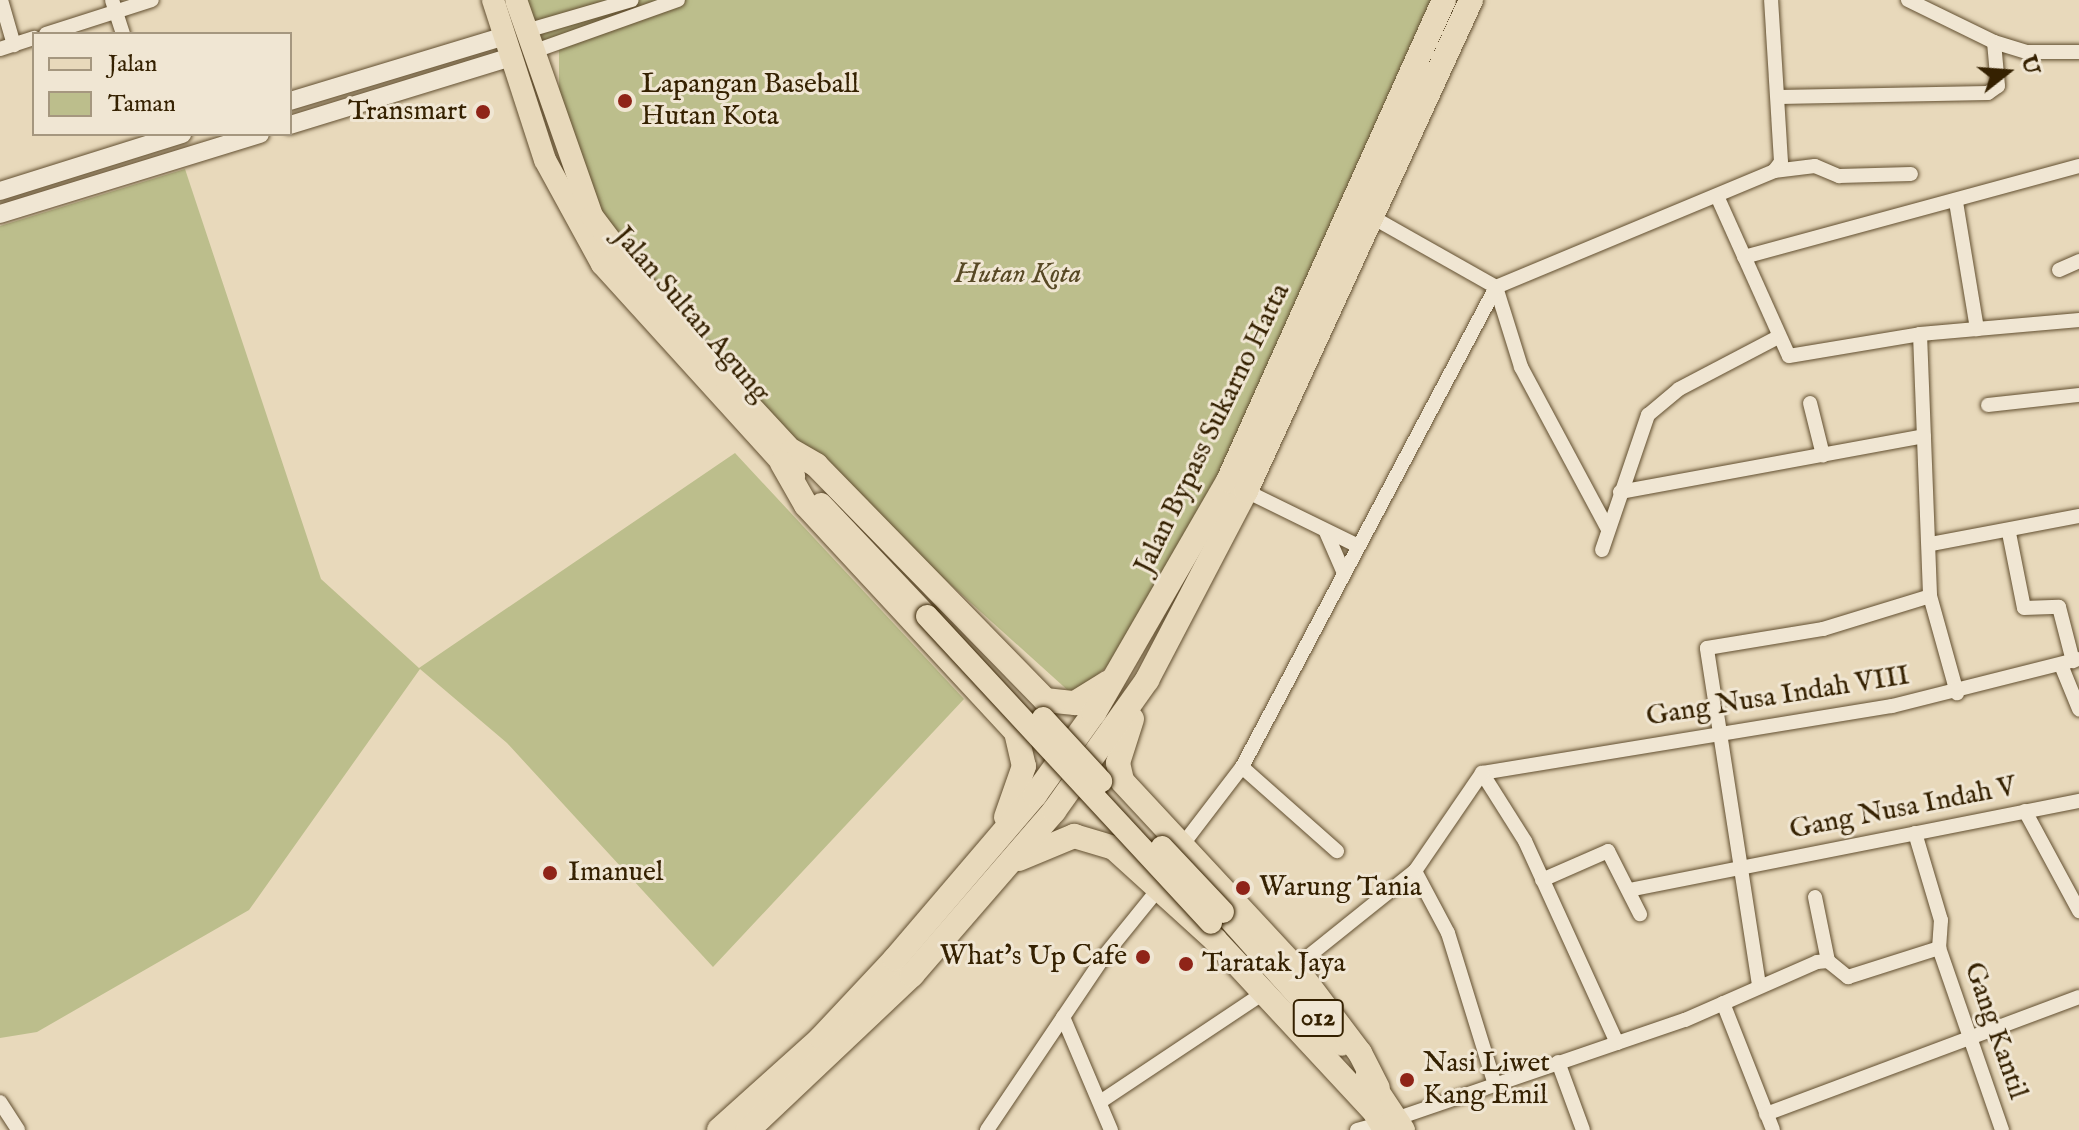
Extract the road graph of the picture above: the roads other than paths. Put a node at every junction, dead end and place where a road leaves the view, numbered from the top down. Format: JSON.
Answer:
{"nodes":[{"id":1,"x":1,"y":0,"type":"edge"},
{"id":2,"x":152,"y":0,"type":"edge"},
{"id":3,"x":493,"y":0,"type":"edge"},
{"id":4,"x":516,"y":0,"type":"edge"},
{"id":5,"x":632,"y":0,"type":"edge"},
{"id":6,"x":678,"y":0,"type":"edge"},
{"id":7,"x":1444,"y":0,"type":"edge"},
{"id":8,"x":1471,"y":0,"type":"edge"},
{"id":9,"x":1771,"y":0,"type":"edge"},
{"id":10,"x":1908,"y":0,"type":"edge"},
{"id":11,"x":114,"y":5,"type":"edge"},
{"id":12,"x":1934,"y":6,"type":"edge"},
{"id":13,"x":51,"y":32,"type":"edge"},
{"id":14,"x":122,"y":32,"type":"edge"},
{"id":15,"x":32,"y":39,"type":"edge"},
{"id":16,"x":1994,"y":42,"type":"junction"},
{"id":17,"x":518,"y":44,"type":"junction"},
{"id":18,"x":7,"y":47,"type":"edge"},
{"id":19,"x":2079,"y":52,"type":"edge"},
{"id":20,"x":1779,"y":97,"type":"junction"},
{"id":21,"x":292,"y":100,"type":"edge"},
{"id":22,"x":292,"y":124,"type":"edge"},
{"id":23,"x":254,"y":136,"type":"edge"},
{"id":24,"x":154,"y":138,"type":"edge"},
{"id":25,"x":163,"y":164,"type":"junction"},
{"id":26,"x":2079,"y":166,"type":"edge"},
{"id":27,"x":1774,"y":171,"type":"junction"},
{"id":28,"x":1911,"y":174,"type":"dead end"},
{"id":29,"x":0,"y":191,"type":"edge"},
{"id":30,"x":1717,"y":196,"type":"junction"},
{"id":31,"x":1956,"y":202,"type":"junction"},
{"id":32,"x":0,"y":214,"type":"edge"},
{"id":33,"x":1374,"y":218,"type":"junction"},
{"id":34,"x":1744,"y":257,"type":"junction"},
{"id":35,"x":2079,"y":261,"type":"edge"},
{"id":36,"x":2059,"y":270,"type":"dead end"},
{"id":37,"x":1333,"y":278,"type":"junction"},
{"id":38,"x":1496,"y":287,"type":"junction"},
{"id":39,"x":2079,"y":320,"type":"edge"},
{"id":40,"x":1977,"y":329,"type":"junction"},
{"id":41,"x":1920,"y":334,"type":"junction"},
{"id":42,"x":1778,"y":337,"type":"junction"},
{"id":43,"x":2079,"y":395,"type":"edge"},
{"id":44,"x":1810,"y":403,"type":"dead end"},
{"id":45,"x":1988,"y":405,"type":"dead end"},
{"id":46,"x":1924,"y":436,"type":"junction"},
{"id":47,"x":1823,"y":455,"type":"junction"},
{"id":48,"x":787,"y":457,"type":"junction"},
{"id":49,"x":1246,"y":491,"type":"junction"},
{"id":50,"x":1620,"y":492,"type":"junction"},
{"id":51,"x":2079,"y":516,"type":"edge"},
{"id":52,"x":1608,"y":529,"type":"junction"},
{"id":53,"x":1326,"y":532,"type":"junction"},
{"id":54,"x":2009,"y":533,"type":"junction"},
{"id":55,"x":1931,"y":544,"type":"junction"},
{"id":56,"x":1356,"y":545,"type":"junction"},
{"id":57,"x":1602,"y":550,"type":"dead end"},
{"id":58,"x":1343,"y":571,"type":"junction"},
{"id":59,"x":1930,"y":596,"type":"junction"},
{"id":60,"x":2071,"y":662,"type":"edge"},
{"id":61,"x":1119,"y":673,"type":"junction"},
{"id":62,"x":1147,"y":680,"type":"junction"},
{"id":63,"x":1957,"y":693,"type":"junction"},
{"id":64,"x":1045,"y":700,"type":"junction"},
{"id":65,"x":2079,"y":709,"type":"edge"},
{"id":66,"x":1016,"y":732,"type":"junction"},
{"id":67,"x":1718,"y":734,"type":"junction"},
{"id":68,"x":1242,"y":767,"type":"junction"},
{"id":69,"x":1482,"y":773,"type":"junction"},
{"id":70,"x":1130,"y":793,"type":"junction"},
{"id":71,"x":2079,"y":801,"type":"edge"},
{"id":72,"x":2025,"y":811,"type":"junction"},
{"id":73,"x":1915,"y":833,"type":"junction"},
{"id":74,"x":996,"y":841,"type":"junction"},
{"id":75,"x":1180,"y":848,"type":"junction"},
{"id":76,"x":1337,"y":851,"type":"dead end"},
{"id":77,"x":1137,"y":865,"type":"junction"},
{"id":78,"x":1736,"y":868,"type":"junction"},
{"id":79,"x":1002,"y":871,"type":"junction"},
{"id":80,"x":1415,"y":871,"type":"junction"},
{"id":81,"x":1542,"y":880,"type":"junction"},
{"id":82,"x":1160,"y":887,"type":"junction"},
{"id":83,"x":1629,"y":890,"type":"junction"},
{"id":84,"x":1815,"y":897,"type":"dead end"},
{"id":85,"x":2079,"y":911,"type":"edge"},
{"id":86,"x":1640,"y":914,"type":"dead end"},
{"id":87,"x":1939,"y":948,"type":"junction"},
{"id":88,"x":1828,"y":961,"type":"junction"},
{"id":89,"x":1295,"y":967,"type":"junction"},
{"id":90,"x":1759,"y":985,"type":"junction"},
{"id":91,"x":1265,"y":992,"type":"junction"},
{"id":92,"x":2079,"y":997,"type":"edge"},
{"id":93,"x":1723,"y":1003,"type":"junction"},
{"id":94,"x":1063,"y":1017,"type":"junction"},
{"id":95,"x":1970,"y":1039,"type":"junction"},
{"id":96,"x":1617,"y":1043,"type":"junction"},
{"id":97,"x":1558,"y":1062,"type":"junction"},
{"id":98,"x":1494,"y":1082,"type":"junction"},
{"id":99,"x":0,"y":1102,"type":"edge"},
{"id":100,"x":1100,"y":1102,"type":"junction"},
{"id":101,"x":1766,"y":1114,"type":"junction"},
{"id":102,"x":1386,"y":1116,"type":"edge"},
{"id":103,"x":18,"y":1130,"type":"edge"},
{"id":104,"x":719,"y":1130,"type":"edge"},
{"id":105,"x":748,"y":1130,"type":"edge"},
{"id":106,"x":987,"y":1130,"type":"edge"},
{"id":107,"x":1111,"y":1130,"type":"edge"},
{"id":108,"x":1357,"y":1130,"type":"edge"},
{"id":109,"x":1583,"y":1130,"type":"edge"},
{"id":110,"x":1773,"y":1130,"type":"edge"},
{"id":111,"x":2001,"y":1130,"type":"edge"}],
"edges":[{"from":1,"to":18,"type":"street"},
{"from":2,"to":11,"type":"street"},
{"from":3,"to":17,"type":"main road","name":"Jalan Sultan Agung"},
{"from":4,"to":17,"type":"main road","name":"Jalan Sultan Agung"},
{"from":5,"to":17,"type":"street"},
{"from":6,"to":17,"type":"street"},
{"from":7,"to":37,"type":"highway","name":"Jalan Bypass Sukarno Hatta"},
{"from":8,"to":33,"type":"highway","name":"Jalan Bypass Sukarno Hatta"},
{"from":9,"to":20,"type":"street"},
{"from":10,"to":12,"type":"street"},
{"from":11,"to":13,"type":"street"},
{"from":11,"to":14,"type":"street"},
{"from":12,"to":16,"type":"street"},
{"from":15,"to":18,"type":"street"},
{"from":16,"to":19,"type":"street"},
{"from":16,"to":20,"type":"street"},
{"from":17,"to":21,"type":"street"},
{"from":17,"to":22,"type":"street"},
{"from":17,"to":48,"type":"main road","name":"Jalan Sultan Agung"},
{"from":20,"to":27,"type":"street"},
{"from":23,"to":25,"type":"street"},
{"from":24,"to":25,"type":"street"},
{"from":24,"to":29,"type":"street"},
{"from":25,"to":32,"type":"street"},
{"from":26,"to":31,"type":"street"},
{"from":27,"to":28,"type":"street"},
{"from":27,"to":30,"type":"street"},
{"from":30,"to":34,"type":"street"},
{"from":30,"to":38,"type":"street"},
{"from":31,"to":34,"type":"street"},
{"from":31,"to":40,"type":"street"},
{"from":33,"to":37,"type":"highway","name":"Jalan Bypass Sukarno Hatta"},
{"from":33,"to":38,"type":"street"},
{"from":34,"to":42,"type":"street"},
{"from":35,"to":36,"type":"street"},
{"from":37,"to":49,"type":"highway","name":"Jalan Bypass Sukarno Hatta"},
{"from":37,"to":61,"type":"highway","name":"Jalan Bypass Sukarno Hatta"},
{"from":38,"to":52,"type":"street"},
{"from":38,"to":56,"type":"street"},
{"from":39,"to":40,"type":"street"},
{"from":40,"to":41,"type":"street"},
{"from":41,"to":42,"type":"street"},
{"from":41,"to":46,"type":"street"},
{"from":42,"to":50,"type":"street"},
{"from":43,"to":45,"type":"street"},
{"from":44,"to":47,"type":"street"},
{"from":46,"to":47,"type":"street"},
{"from":46,"to":55,"type":"street"},
{"from":47,"to":50,"type":"street"},
{"from":48,"to":64,"type":"highway"},
{"from":48,"to":66,"type":"highway"},
{"from":48,"to":102,"type":"main road","name":"Jalan Sultan Agung","number":"012","bridge":true},
{"from":49,"to":53,"type":"street"},
{"from":49,"to":62,"type":"highway","name":"Jalan Bypass Sukarno Hatta"},
{"from":50,"to":52,"type":"street"},
{"from":51,"to":54,"type":"street"},
{"from":52,"to":57,"type":"street"},
{"from":53,"to":56,"type":"street"},
{"from":53,"to":58,"type":"street"},
{"from":54,"to":55,"type":"street"},
{"from":54,"to":60,"type":"street"},
{"from":55,"to":59,"type":"street"},
{"from":56,"to":58,"type":"street"},
{"from":58,"to":68,"type":"street"},
{"from":59,"to":63,"type":"street"},
{"from":59,"to":67,"type":"street"},
{"from":60,"to":63,"type":"street","name":"Gang Nusa Indah VIII"},
{"from":60,"to":65,"type":"street"},
{"from":61,"to":64,"type":"highway"},
{"from":61,"to":74,"type":"highway","name":"Jalan Bypass Sukarno Hatta"},
{"from":62,"to":70,"type":"highway"},
{"from":62,"to":79,"type":"highway","name":"Jalan Bypass Sukarno Hatta"},
{"from":63,"to":67,"type":"street","name":"Gang Nusa Indah VIII"},
{"from":64,"to":66,"type":"highway"},
{"from":66,"to":74,"type":"highway"},
{"from":67,"to":69,"type":"street","name":"Gang Nusa Indah VIII"},
{"from":67,"to":78,"type":"street"},
{"from":68,"to":75,"type":"street"},
{"from":68,"to":76,"type":"street"},
{"from":69,"to":80,"type":"street"},
{"from":69,"to":81,"type":"street"},
{"from":70,"to":75,"type":"highway"},
{"from":70,"to":77,"type":"highway"},
{"from":71,"to":72,"type":"street","name":"Gang Nusa Indah V"},
{"from":72,"to":73,"type":"street","name":"Gang Nusa Indah V"},
{"from":72,"to":85,"type":"street"},
{"from":73,"to":78,"type":"street","name":"Gang Nusa Indah V"},
{"from":73,"to":87,"type":"street","name":"Gang Kantil"},
{"from":74,"to":104,"type":"highway","name":"Jalan Bypass Sukarno Hatta"},
{"from":75,"to":89,"type":"highway"},
{"from":77,"to":79,"type":"highway"},
{"from":77,"to":82,"type":"highway"},
{"from":78,"to":83,"type":"street","name":"Gang Nusa Indah V"},
{"from":78,"to":90,"type":"street"},
{"from":79,"to":105,"type":"highway","name":"Jalan Bypass Sukarno Hatta"},
{"from":80,"to":89,"type":"street"},
{"from":80,"to":98,"type":"street"},
{"from":81,"to":83,"type":"street"},
{"from":81,"to":96,"type":"street"},
{"from":82,"to":91,"type":"highway"},
{"from":82,"to":94,"type":"street"},
{"from":83,"to":86,"type":"street"},
{"from":84,"to":88,"type":"street"},
{"from":87,"to":88,"type":"street"},
{"from":87,"to":95,"type":"street","name":"Gang Kantil"},
{"from":88,"to":90,"type":"street"},
{"from":89,"to":102,"type":"highway"},
{"from":90,"to":93,"type":"street"},
{"from":91,"to":100,"type":"street"},
{"from":91,"to":102,"type":"highway"},
{"from":92,"to":95,"type":"street"},
{"from":93,"to":96,"type":"street"},
{"from":93,"to":101,"type":"street"},
{"from":94,"to":100,"type":"street"},
{"from":94,"to":106,"type":"street"},
{"from":95,"to":101,"type":"street"},
{"from":95,"to":111,"type":"street","name":"Gang Kantil"},
{"from":96,"to":97,"type":"street"},
{"from":97,"to":98,"type":"street"},
{"from":97,"to":109,"type":"street"},
{"from":98,"to":102,"type":"street"},
{"from":99,"to":103,"type":"street"},
{"from":100,"to":107,"type":"street"},
{"from":101,"to":110,"type":"street"},
{"from":102,"to":108,"type":"street"}]}
